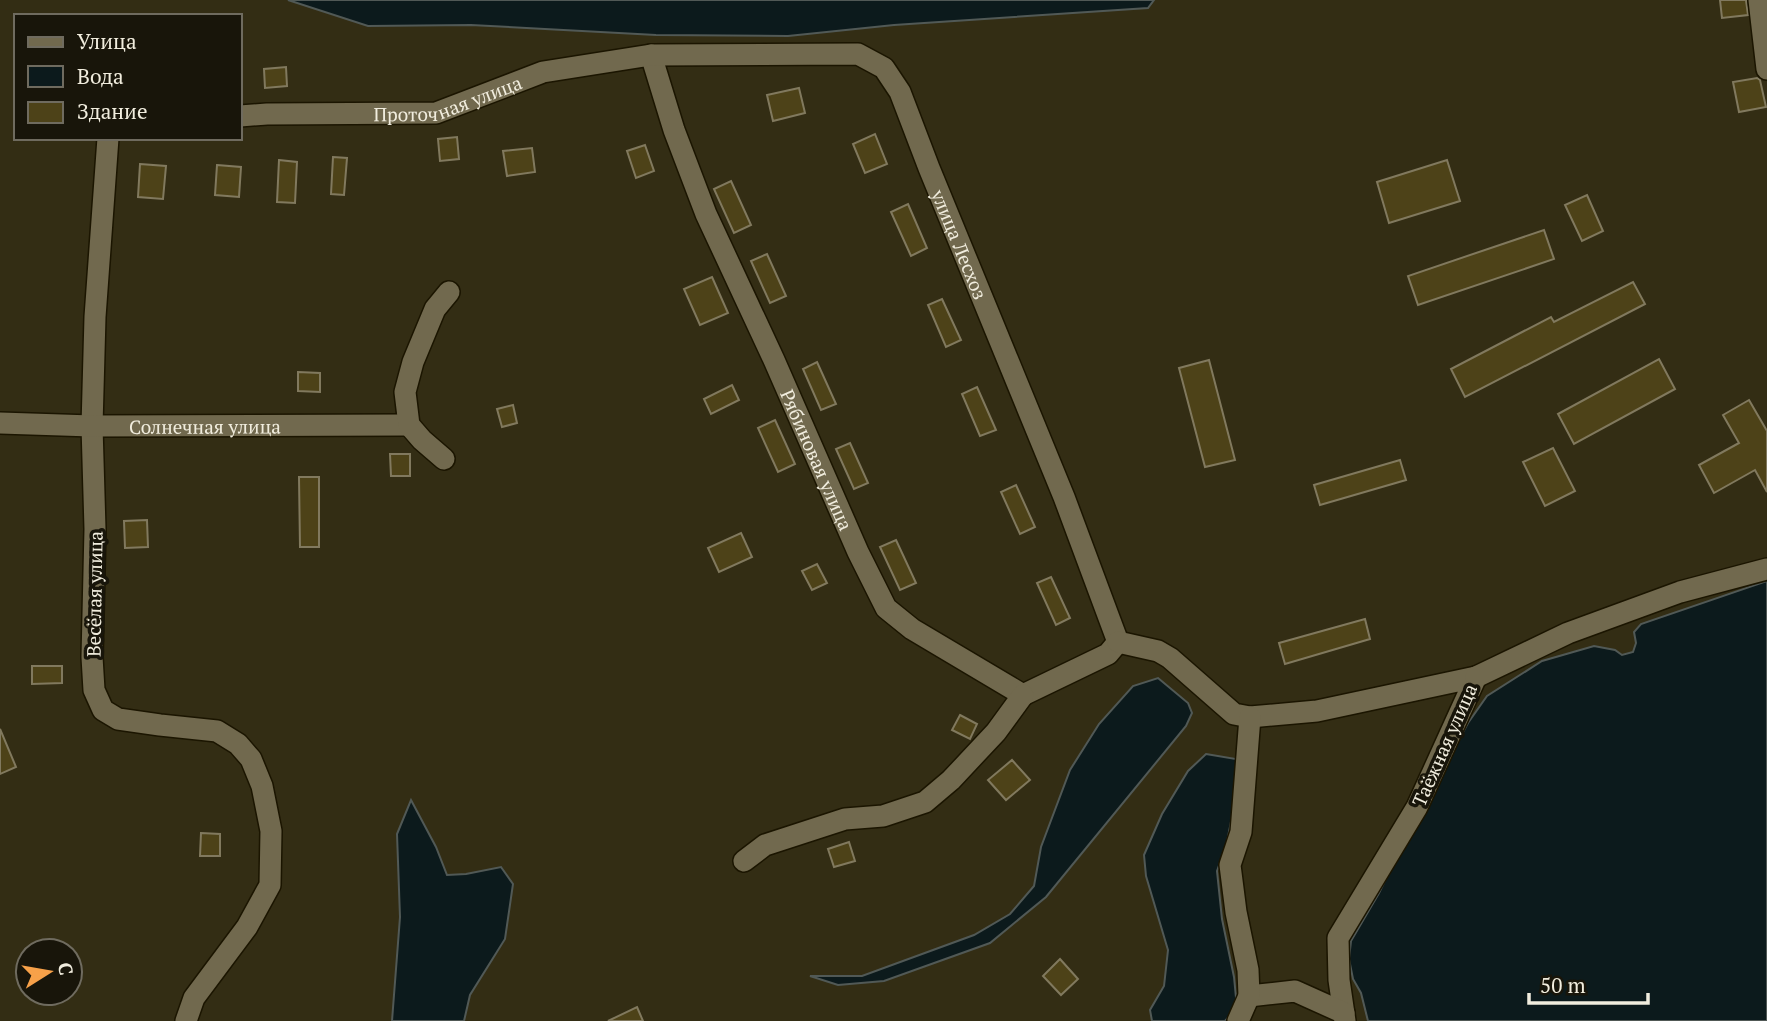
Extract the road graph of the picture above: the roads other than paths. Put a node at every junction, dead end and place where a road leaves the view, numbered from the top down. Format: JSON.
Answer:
{"nodes":[{"id":1,"x":1759,"y":0,"type":"edge"},
{"id":2,"x":651,"y":55,"type":"junction"},
{"id":3,"x":1767,"y":69,"type":"edge"},
{"id":4,"x":242,"y":116,"type":"edge"},
{"id":5,"x":108,"y":140,"type":"edge"},
{"id":6,"x":449,"y":292,"type":"dead end"},
{"id":7,"x":0,"y":423,"type":"edge"},
{"id":8,"x":409,"y":425,"type":"junction"},
{"id":9,"x":92,"y":426,"type":"junction"},
{"id":10,"x":444,"y":459,"type":"dead end"},
{"id":11,"x":1767,"y":569,"type":"edge"},
{"id":12,"x":1118,"y":642,"type":"junction"},
{"id":13,"x":1476,"y":677,"type":"junction"},
{"id":14,"x":1023,"y":695,"type":"junction"},
{"id":15,"x":1250,"y":717,"type":"junction"},
{"id":16,"x":744,"y":861,"type":"dead end"},
{"id":17,"x":1250,"y":996,"type":"junction"},
{"id":18,"x":1345,"y":1017,"type":"edge"},
{"id":19,"x":186,"y":1021,"type":"edge"},
{"id":20,"x":1238,"y":1021,"type":"edge"}],
"edges":[{"from":1,"to":3,"type":"street"},
{"from":2,"to":4,"type":"street","name":"Проточная улица"},
{"from":2,"to":12,"type":"street","name":"улица Лесхоз"},
{"from":2,"to":14,"type":"street","name":"Рябиновая улица"},
{"from":5,"to":9,"type":"street","name":"Весёлая улица"},
{"from":6,"to":8,"type":"street"},
{"from":7,"to":9,"type":"street","name":"Солнечная улица"},
{"from":8,"to":9,"type":"street","name":"Солнечная улица"},
{"from":8,"to":10,"type":"street"},
{"from":9,"to":19,"type":"street","name":"Весёлая улица"},
{"from":11,"to":13,"type":"street"},
{"from":12,"to":14,"type":"street"},
{"from":12,"to":15,"type":"street"},
{"from":13,"to":15,"type":"street","name":"Таёжная улица"},
{"from":13,"to":18,"type":"street","name":"Таёжная улица"},
{"from":14,"to":16,"type":"street"},
{"from":15,"to":17,"type":"street"},
{"from":17,"to":18,"type":"street"},
{"from":17,"to":20,"type":"street"}]}
